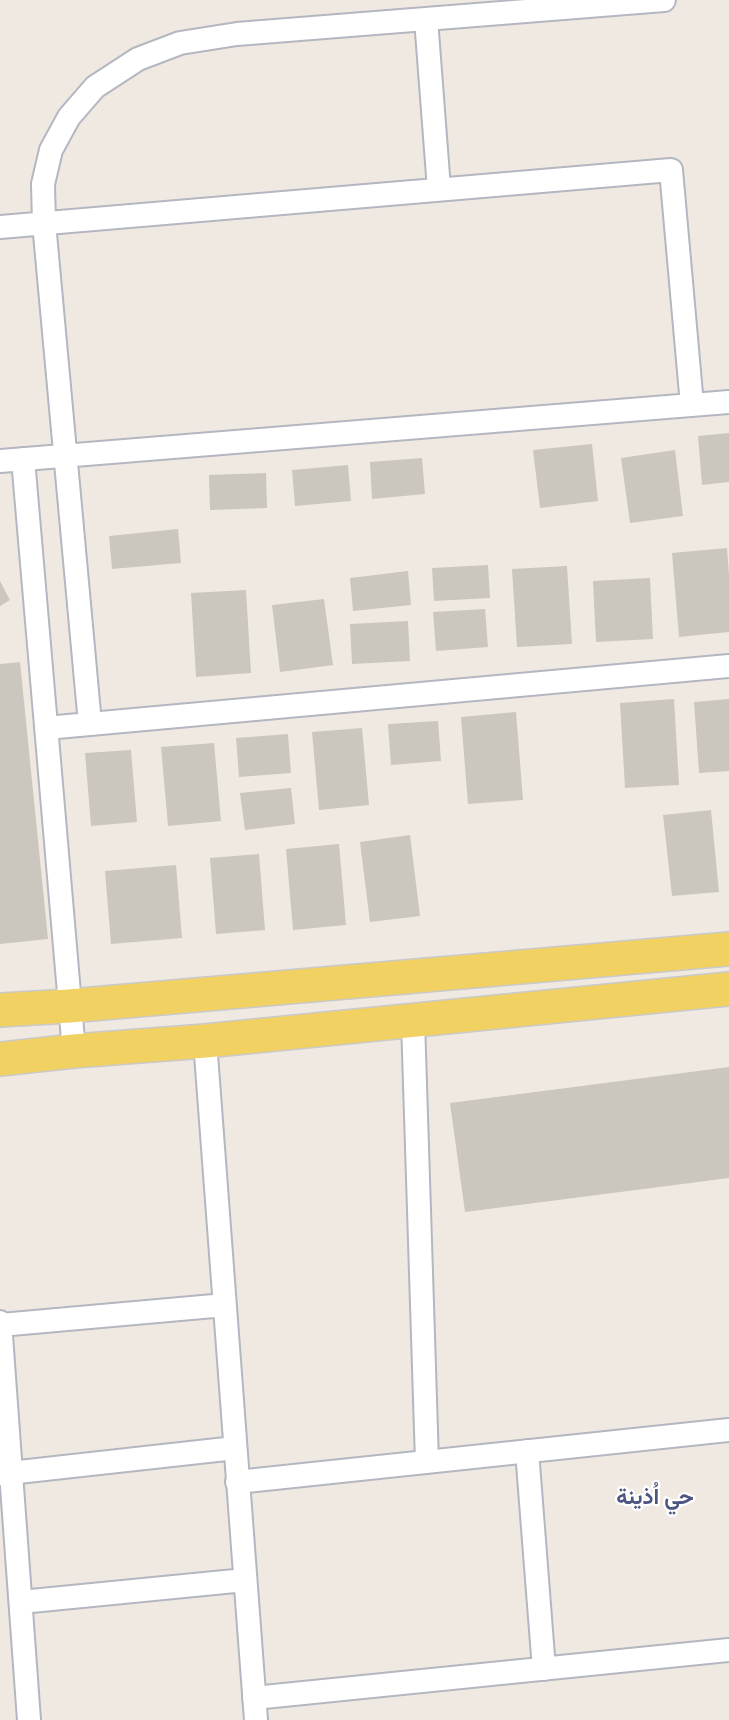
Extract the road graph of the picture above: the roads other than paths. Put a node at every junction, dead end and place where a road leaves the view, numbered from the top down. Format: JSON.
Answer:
{"nodes":[{"id":1,"x":656,"y":0,"type":"edge"},
{"id":2,"x":664,"y":0,"type":"edge"},
{"id":3,"x":582,"y":3,"type":"edge"},
{"id":4,"x":426,"y":19,"type":"junction"},
{"id":5,"x":439,"y":189,"type":"junction"},
{"id":6,"x":44,"y":223,"type":"junction"},
{"id":7,"x":0,"y":227,"type":"edge"},
{"id":8,"x":729,"y":402,"type":"edge"},
{"id":9,"x":692,"y":405,"type":"junction"},
{"id":10,"x":65,"y":456,"type":"junction"},
{"id":11,"x":23,"y":459,"type":"junction"},
{"id":12,"x":0,"y":461,"type":"edge"},
{"id":13,"x":729,"y":666,"type":"edge"},
{"id":14,"x":90,"y":724,"type":"junction"},
{"id":15,"x":46,"y":728,"type":"junction"},
{"id":16,"x":729,"y":949,"type":"edge"},
{"id":17,"x":729,"y":989,"type":"edge"},
{"id":18,"x":69,"y":1006,"type":"junction"},
{"id":19,"x":0,"y":1010,"type":"edge"},
{"id":20,"x":413,"y":1021,"type":"junction"},
{"id":21,"x":205,"y":1041,"type":"junction"},
{"id":22,"x":74,"y":1051,"type":"junction"},
{"id":23,"x":0,"y":1059,"type":"edge"},
{"id":24,"x":225,"y":1305,"type":"junction"},
{"id":25,"x":0,"y":1323,"type":"edge"},
{"id":26,"x":729,"y":1430,"type":"edge"},
{"id":27,"x":235,"y":1448,"type":"junction"},
{"id":28,"x":527,"y":1451,"type":"junction"},
{"id":29,"x":427,"y":1462,"type":"junction"},
{"id":30,"x":6,"y":1473,"type":"edge"},
{"id":31,"x":237,"y":1482,"type":"junction"},
{"id":32,"x":245,"y":1580,"type":"junction"},
{"id":33,"x":21,"y":1602,"type":"junction"},
{"id":34,"x":729,"y":1650,"type":"edge"},
{"id":35,"x":544,"y":1669,"type":"junction"},
{"id":36,"x":255,"y":1709,"type":"edge"},
{"id":37,"x":29,"y":1720,"type":"edge"}],
"edges":[{"from":1,"to":2,"type":"street"},
{"from":1,"to":3,"type":"street"},
{"from":3,"to":4,"type":"street"},
{"from":4,"to":5,"type":"street"},
{"from":4,"to":6,"type":"street"},
{"from":5,"to":6,"type":"street"},
{"from":5,"to":9,"type":"street"},
{"from":6,"to":7,"type":"street"},
{"from":6,"to":10,"type":"street"},
{"from":8,"to":9,"type":"street"},
{"from":9,"to":10,"type":"street"},
{"from":10,"to":11,"type":"street"},
{"from":10,"to":14,"type":"street"},
{"from":11,"to":12,"type":"street"},
{"from":11,"to":15,"type":"street"},
{"from":13,"to":14,"type":"street"},
{"from":14,"to":15,"type":"street"},
{"from":15,"to":18,"type":"street"},
{"from":16,"to":18,"type":"main road"},
{"from":17,"to":20,"type":"main road"},
{"from":18,"to":19,"type":"main road"},
{"from":18,"to":22,"type":"street"},
{"from":20,"to":21,"type":"main road"},
{"from":20,"to":29,"type":"street"},
{"from":21,"to":22,"type":"main road"},
{"from":21,"to":24,"type":"street"},
{"from":22,"to":23,"type":"main road"},
{"from":24,"to":25,"type":"street"},
{"from":24,"to":27,"type":"street"},
{"from":25,"to":30,"type":"street"},
{"from":26,"to":28,"type":"street"},
{"from":27,"to":30,"type":"street"},
{"from":27,"to":31,"type":"street"},
{"from":28,"to":29,"type":"street"},
{"from":28,"to":35,"type":"street"},
{"from":29,"to":31,"type":"street"},
{"from":30,"to":33,"type":"street"},
{"from":31,"to":32,"type":"street"},
{"from":32,"to":33,"type":"street"},
{"from":32,"to":36,"type":"street"},
{"from":33,"to":37,"type":"street"},
{"from":34,"to":35,"type":"street"},
{"from":35,"to":36,"type":"street"}]}
